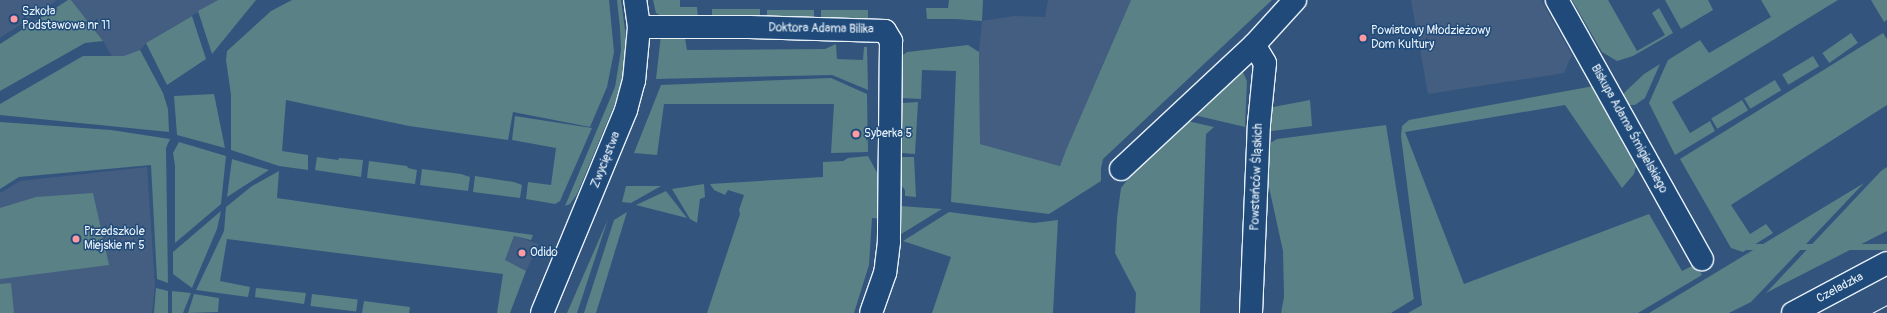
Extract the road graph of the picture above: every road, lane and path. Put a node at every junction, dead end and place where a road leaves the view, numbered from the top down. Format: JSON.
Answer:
{"nodes":[{"id":1,"x":635,"y":0,"type":"edge"},
{"id":2,"x":1295,"y":0,"type":"edge"},
{"id":3,"x":1557,"y":0,"type":"edge"},
{"id":4,"x":639,"y":27,"type":"junction"},
{"id":5,"x":1254,"y":45,"type":"junction"},
{"id":6,"x":1121,"y":169,"type":"dead end"},
{"id":7,"x":1702,"y":258,"type":"dead end"},
{"id":8,"x":1887,"y":263,"type":"edge"},
{"id":9,"x":542,"y":313,"type":"edge"},
{"id":10,"x":871,"y":313,"type":"edge"},
{"id":11,"x":1251,"y":313,"type":"edge"},
{"id":12,"x":1793,"y":313,"type":"edge"}],
"edges":[{"from":1,"to":4,"type":"street","name":"Zwycięstwa"},
{"from":2,"to":5,"type":"street"},
{"from":3,"to":7,"type":"street","name":"Biskupa Adama Śmigielskiego"},
{"from":4,"to":9,"type":"street","name":"Zwycięstwa"},
{"from":4,"to":10,"type":"street","name":"Doktora Adama Bilika"},
{"from":5,"to":6,"type":"street"},
{"from":5,"to":11,"type":"street","name":"Powstańców Śląskich"},
{"from":8,"to":12,"type":"street","name":"Czeladzka"}]}
